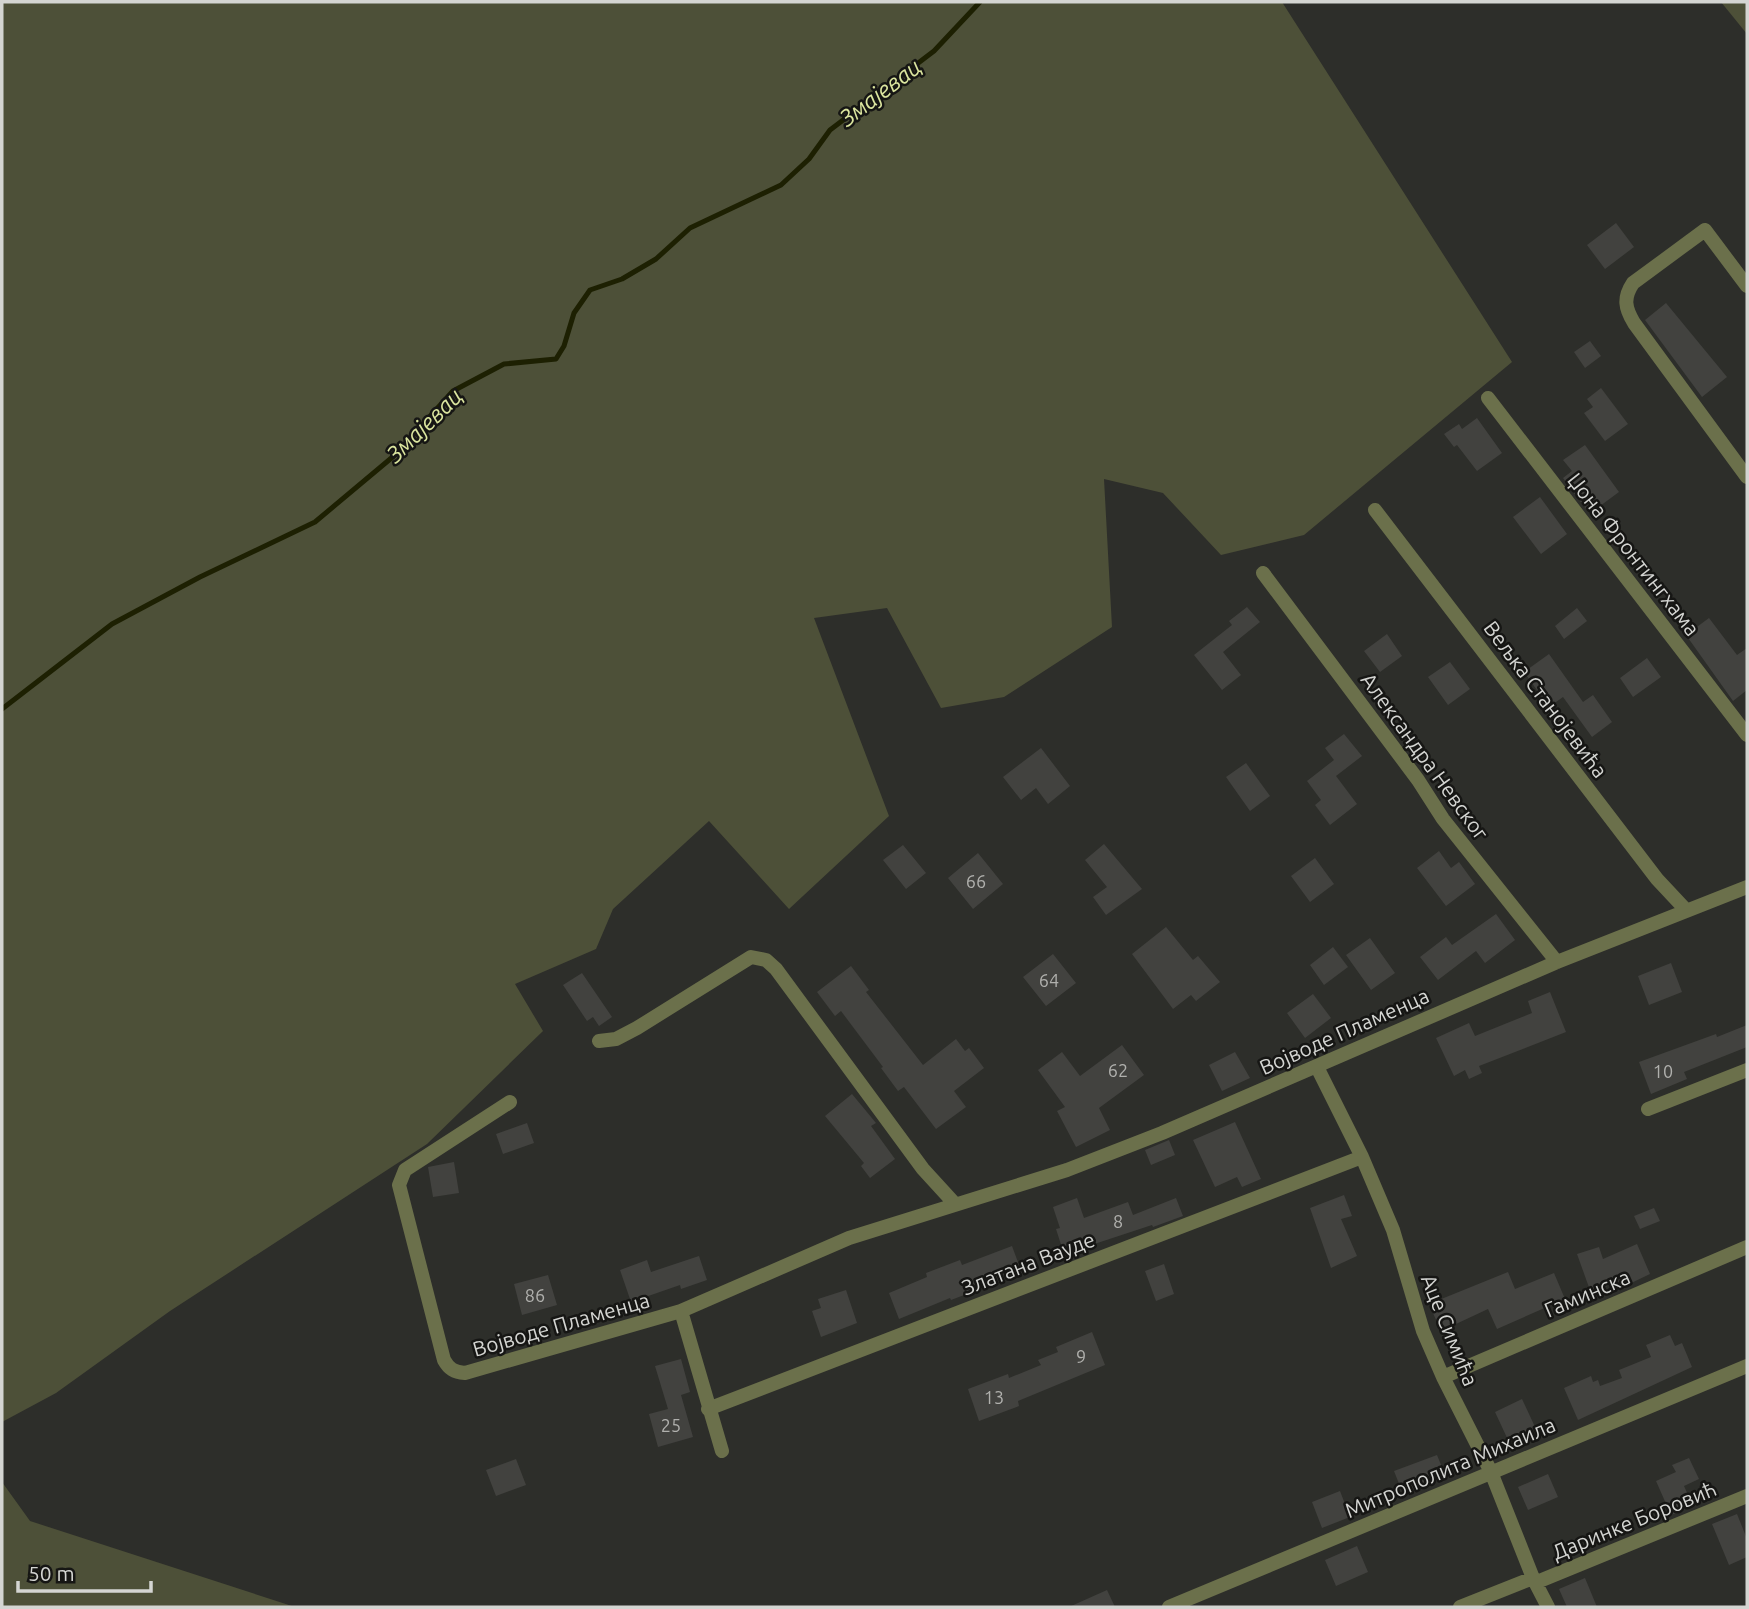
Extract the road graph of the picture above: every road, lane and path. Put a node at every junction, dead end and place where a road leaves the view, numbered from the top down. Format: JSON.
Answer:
{"nodes":[{"id":1,"x":1747,"y":286,"type":"edge"},
{"id":2,"x":1488,"y":398,"type":"dead end"},
{"id":3,"x":1747,"y":477,"type":"edge"},
{"id":4,"x":1375,"y":510,"type":"dead end"},
{"id":5,"x":1263,"y":573,"type":"dead end"},
{"id":6,"x":1747,"y":735,"type":"edge"},
{"id":7,"x":1747,"y":887,"type":"edge"},
{"id":8,"x":1686,"y":910,"type":"junction"},
{"id":9,"x":1557,"y":962,"type":"junction"},
{"id":10,"x":598,"y":1041,"type":"dead end"},
{"id":11,"x":1317,"y":1067,"type":"junction"},
{"id":12,"x":1747,"y":1070,"type":"edge"},
{"id":13,"x":510,"y":1102,"type":"dead end"},
{"id":14,"x":1648,"y":1109,"type":"dead end"},
{"id":15,"x":1362,"y":1157,"type":"junction"},
{"id":16,"x":955,"y":1204,"type":"junction"},
{"id":17,"x":1747,"y":1247,"type":"edge"},
{"id":18,"x":681,"y":1311,"type":"junction"},
{"id":19,"x":1747,"y":1366,"type":"edge"},
{"id":20,"x":1443,"y":1377,"type":"junction"},
{"id":21,"x":708,"y":1409,"type":"junction"},
{"id":22,"x":722,"y":1451,"type":"dead end"},
{"id":23,"x":1491,"y":1472,"type":"junction"},
{"id":24,"x":1747,"y":1496,"type":"edge"},
{"id":25,"x":1535,"y":1580,"type":"junction"},
{"id":26,"x":1169,"y":1607,"type":"edge"},
{"id":27,"x":1460,"y":1607,"type":"edge"},
{"id":28,"x":1548,"y":1607,"type":"edge"}],
"edges":[{"from":1,"to":3,"type":"street"},
{"from":2,"to":6,"type":"street","name":"Џона Фронтингхама"},
{"from":4,"to":8,"type":"street","name":"Вељка Станојевића"},
{"from":5,"to":9,"type":"street","name":"Александра Невског"},
{"from":7,"to":8,"type":"street","name":"Војводе Пламенца"},
{"from":8,"to":9,"type":"street","name":"Војводе Пламенца"},
{"from":9,"to":11,"type":"street","name":"Војводе Пламенца"},
{"from":10,"to":16,"type":"street"},
{"from":11,"to":15,"type":"street","name":"Аце Симића"},
{"from":11,"to":16,"type":"street","name":"Војводе Пламенца"},
{"from":12,"to":14,"type":"street"},
{"from":13,"to":18,"type":"street","name":"Војводе Пламенца"},
{"from":15,"to":20,"type":"street","name":"Аце Симића"},
{"from":15,"to":21,"type":"street","name":"Златана Вауде"},
{"from":16,"to":18,"type":"street","name":"Војводе Пламенца"},
{"from":17,"to":20,"type":"street","name":"Гаминска"},
{"from":18,"to":21,"type":"street"},
{"from":19,"to":23,"type":"street","name":"Митрополита Михаила"},
{"from":20,"to":23,"type":"street","name":"Аце Симића"},
{"from":21,"to":22,"type":"street"},
{"from":23,"to":25,"type":"street","name":"Аце Симића"},
{"from":23,"to":26,"type":"street","name":"Митрополита Михаила"},
{"from":24,"to":25,"type":"street","name":"Даринке Боровић"},
{"from":25,"to":27,"type":"street","name":"Даринке Боровић"},
{"from":25,"to":28,"type":"street","name":"Аце Симића"}]}
